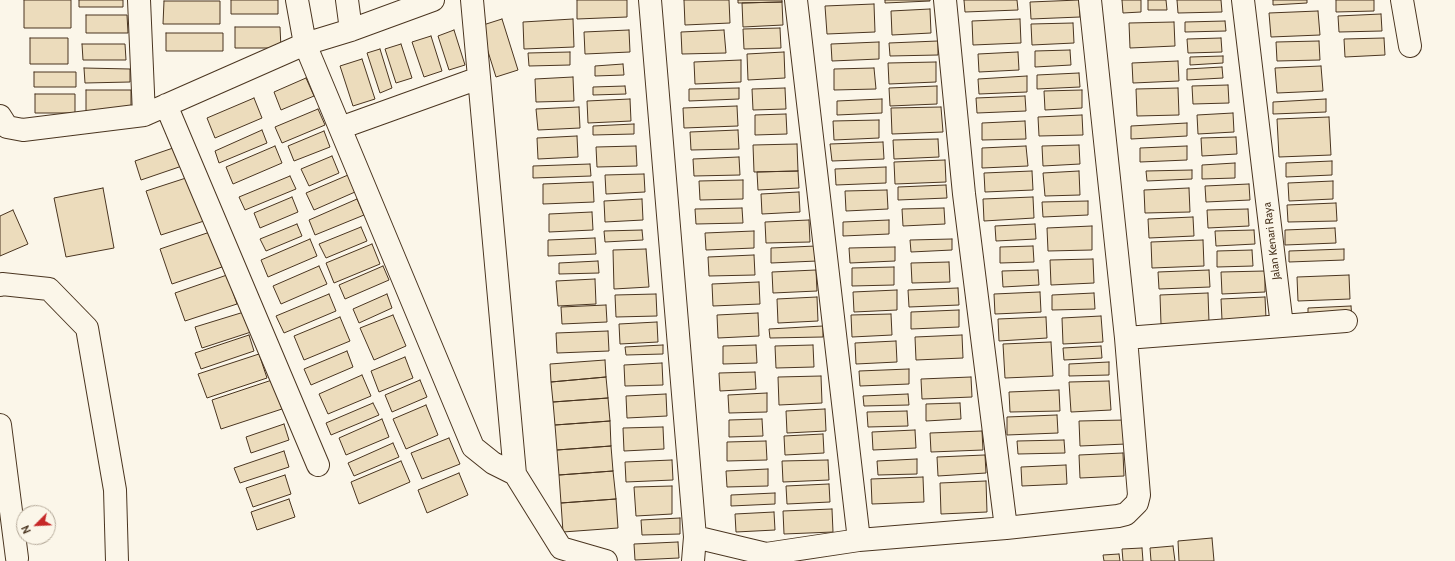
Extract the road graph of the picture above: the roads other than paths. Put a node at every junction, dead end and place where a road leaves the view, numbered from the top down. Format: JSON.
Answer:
{"nodes":[{"id":1,"x":139,"y":0,"type":"edge"},
{"id":2,"x":297,"y":0,"type":"edge"},
{"id":3,"x":347,"y":0,"type":"edge"},
{"id":4,"x":433,"y":0,"type":"edge"},
{"id":5,"x":472,"y":0,"type":"edge"},
{"id":6,"x":650,"y":0,"type":"edge"},
{"id":7,"x":796,"y":0,"type":"edge"},
{"id":8,"x":945,"y":0,"type":"edge"},
{"id":9,"x":1090,"y":0,"type":"edge"},
{"id":10,"x":1243,"y":0,"type":"edge"},
{"id":11,"x":1402,"y":0,"type":"edge"},
{"id":12,"x":351,"y":30,"type":"junction"},
{"id":13,"x":305,"y":44,"type":"junction"},
{"id":14,"x":1410,"y":46,"type":"dead end"},
{"id":15,"x":478,"y":78,"type":"junction"},
{"id":16,"x":166,"y":106,"type":"junction"},
{"id":17,"x":144,"y":115,"type":"junction"},
{"id":18,"x":0,"y":116,"type":"edge"},
{"id":19,"x":340,"y":128,"type":"junction"},
{"id":20,"x":0,"y":285,"type":"edge"},
{"id":21,"x":1346,"y":321,"type":"dead end"},
{"id":22,"x":1282,"y":326,"type":"junction"},
{"id":23,"x":1126,"y":338,"type":"junction"},
{"id":24,"x":0,"y":425,"type":"edge"},
{"id":25,"x":318,"y":465,"type":"dead end"},
{"id":26,"x":515,"y":474,"type":"junction"},
{"id":27,"x":1006,"y":528,"type":"junction"},
{"id":28,"x":695,"y":536,"type":"junction"},
{"id":29,"x":859,"y":540,"type":"junction"},
{"id":30,"x":14,"y":557,"type":"edge"},
{"id":31,"x":765,"y":558,"type":"edge"},
{"id":32,"x":117,"y":561,"type":"edge"},
{"id":33,"x":606,"y":561,"type":"edge"},
{"id":34,"x":693,"y":561,"type":"edge"}],
"edges":[{"from":1,"to":17,"type":"street"},
{"from":2,"to":13,"type":"street"},
{"from":3,"to":12,"type":"street"},
{"from":4,"to":12,"type":"street"},
{"from":5,"to":15,"type":"street"},
{"from":6,"to":28,"type":"street"},
{"from":7,"to":29,"type":"street"},
{"from":8,"to":27,"type":"street"},
{"from":9,"to":23,"type":"street"},
{"from":10,"to":22,"type":"street","name":"Jalan Kenari Raya"},
{"from":11,"to":14,"type":"street"},
{"from":12,"to":13,"type":"street"},
{"from":13,"to":16,"type":"street"},
{"from":13,"to":19,"type":"street"},
{"from":15,"to":19,"type":"street"},
{"from":15,"to":26,"type":"street"},
{"from":16,"to":17,"type":"street"},
{"from":16,"to":25,"type":"street"},
{"from":17,"to":18,"type":"street"},
{"from":19,"to":26,"type":"street"},
{"from":20,"to":32,"type":"street"},
{"from":21,"to":22,"type":"street"},
{"from":22,"to":23,"type":"street"},
{"from":23,"to":27,"type":"street"},
{"from":24,"to":30,"type":"street"},
{"from":26,"to":33,"type":"street"},
{"from":27,"to":29,"type":"street"},
{"from":28,"to":31,"type":"street"},
{"from":28,"to":34,"type":"street"},
{"from":29,"to":31,"type":"street"}]}
